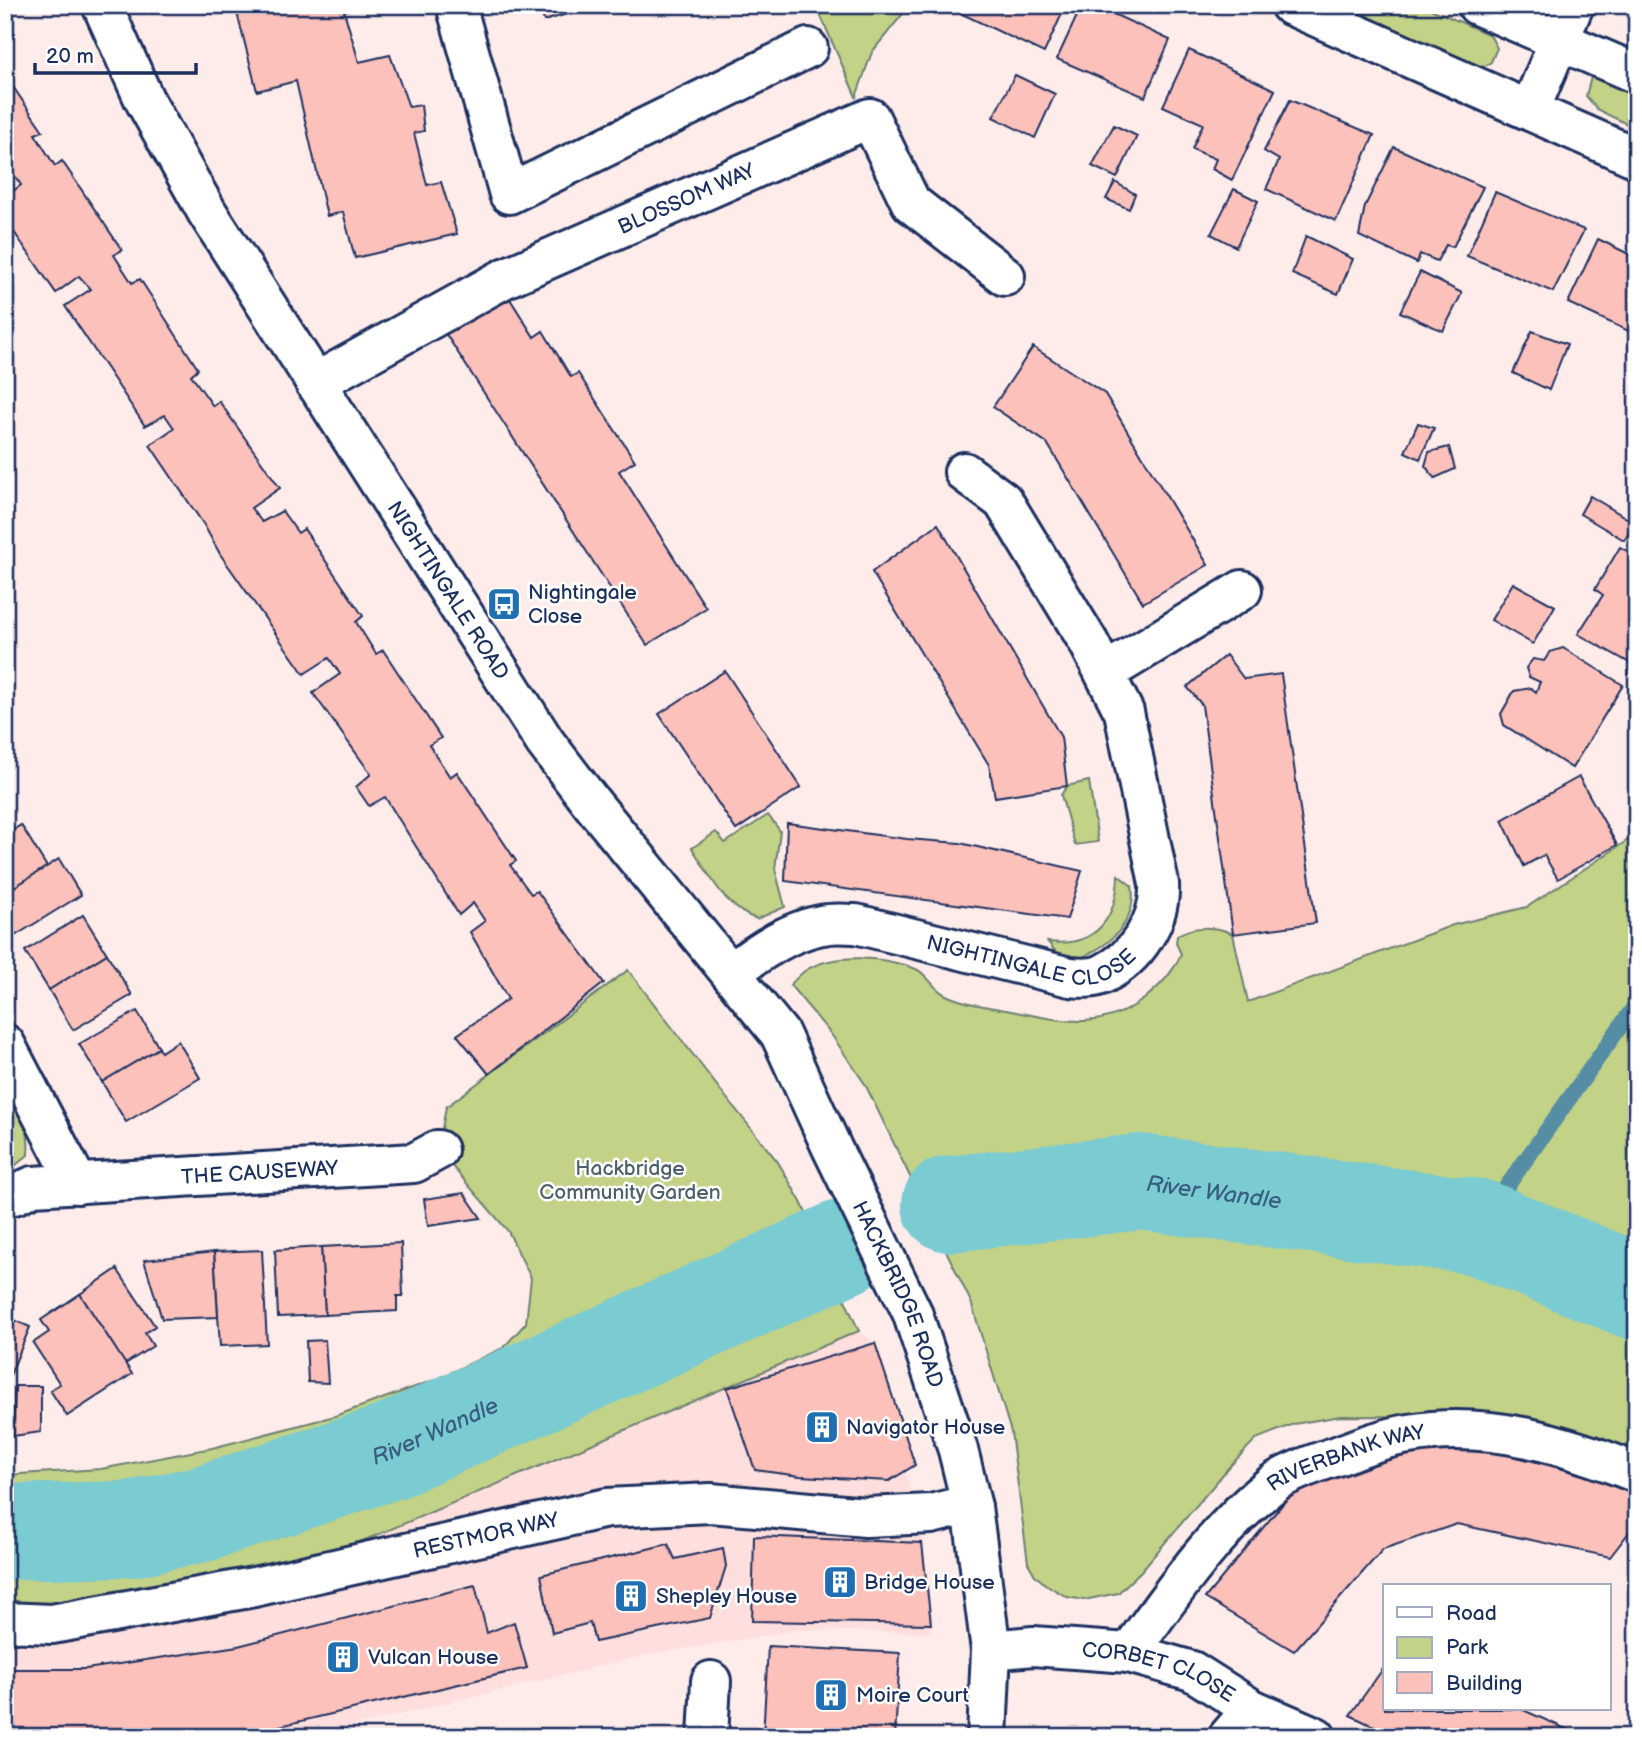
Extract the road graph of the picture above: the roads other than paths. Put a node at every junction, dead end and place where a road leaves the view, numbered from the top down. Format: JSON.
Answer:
{"nodes":[{"id":1,"x":102,"y":5,"type":"edge"},
{"id":2,"x":456,"y":5,"type":"edge"},
{"id":3,"x":1290,"y":5,"type":"edge"},
{"id":4,"x":1477,"y":5,"type":"edge"},
{"id":5,"x":1574,"y":5,"type":"edge"},
{"id":6,"x":1559,"y":41,"type":"junction"},
{"id":7,"x":808,"y":48,"type":"dead end"},
{"id":8,"x":1637,"y":75,"type":"edge"},
{"id":9,"x":1530,"y":110,"type":"junction"},
{"id":10,"x":1637,"y":158,"type":"edge"},
{"id":11,"x":1005,"y":276,"type":"dead end"},
{"id":12,"x":315,"y":383,"type":"junction"},
{"id":13,"x":964,"y":472,"type":"dead end"},
{"id":14,"x":1242,"y":590,"type":"dead end"},
{"id":15,"x":1105,"y":673,"type":"junction"},
{"id":16,"x":731,"y":973,"type":"junction"},
{"id":17,"x":5,"y":1044,"type":"edge"},
{"id":18,"x":832,"y":1148,"type":"joint"},
{"id":19,"x":438,"y":1150,"type":"dead end"},
{"id":20,"x":78,"y":1184,"type":"junction"},
{"id":21,"x":5,"y":1195,"type":"edge"},
{"id":22,"x":1637,"y":1473,"type":"edge"},
{"id":23,"x":972,"y":1507,"type":"junction"},
{"id":24,"x":5,"y":1622,"type":"edge"},
{"id":25,"x":991,"y":1650,"type":"junction"},
{"id":26,"x":1129,"y":1653,"type":"junction"},
{"id":27,"x":711,"y":1681,"type":"dead end"},
{"id":28,"x":1240,"y":1723,"type":"edge"},
{"id":29,"x":708,"y":1737,"type":"edge"},
{"id":30,"x":987,"y":1737,"type":"edge"},
{"id":31,"x":1316,"y":1737,"type":"edge"}],
"edges":[{"from":1,"to":12,"type":"street","name":"NIGHTINGALE ROAD"},
{"from":2,"to":7,"type":"street"},
{"from":3,"to":9,"type":"street"},
{"from":4,"to":6,"type":"street"},
{"from":5,"to":6,"type":"street"},
{"from":6,"to":8,"type":"street"},
{"from":6,"to":9,"type":"street"},
{"from":9,"to":10,"type":"street"},
{"from":11,"to":12,"type":"street","name":"BLOSSOM WAY"},
{"from":12,"to":16,"type":"street","name":"NIGHTINGALE ROAD"},
{"from":13,"to":15,"type":"street","name":"NIGHTINGALE CLOSE"},
{"from":14,"to":15,"type":"street"},
{"from":15,"to":16,"type":"street","name":"NIGHTINGALE CLOSE"},
{"from":16,"to":18,"type":"street","name":"NIGHTINGALE ROAD"},
{"from":17,"to":20,"type":"street"},
{"from":18,"to":23,"type":"street","name":"HACKBRIDGE ROAD"},
{"from":19,"to":20,"type":"street","name":"THE CAUSEWAY"},
{"from":20,"to":21,"type":"street","name":"THE CAUSEWAY"},
{"from":22,"to":26,"type":"street","name":"RIVERBANK WAY"},
{"from":23,"to":24,"type":"street","name":"RESTMOR WAY"},
{"from":23,"to":25,"type":"street","name":"HACKBRIDGE ROAD"},
{"from":25,"to":26,"type":"street","name":"CORBET CLOSE"},
{"from":25,"to":30,"type":"street","name":"HACKBRIDGE ROAD"},
{"from":26,"to":28,"type":"street","name":"CORBET CLOSE"},
{"from":27,"to":29,"type":"street"},
{"from":28,"to":31,"type":"street","name":"CORBET CLOSE"}]}
